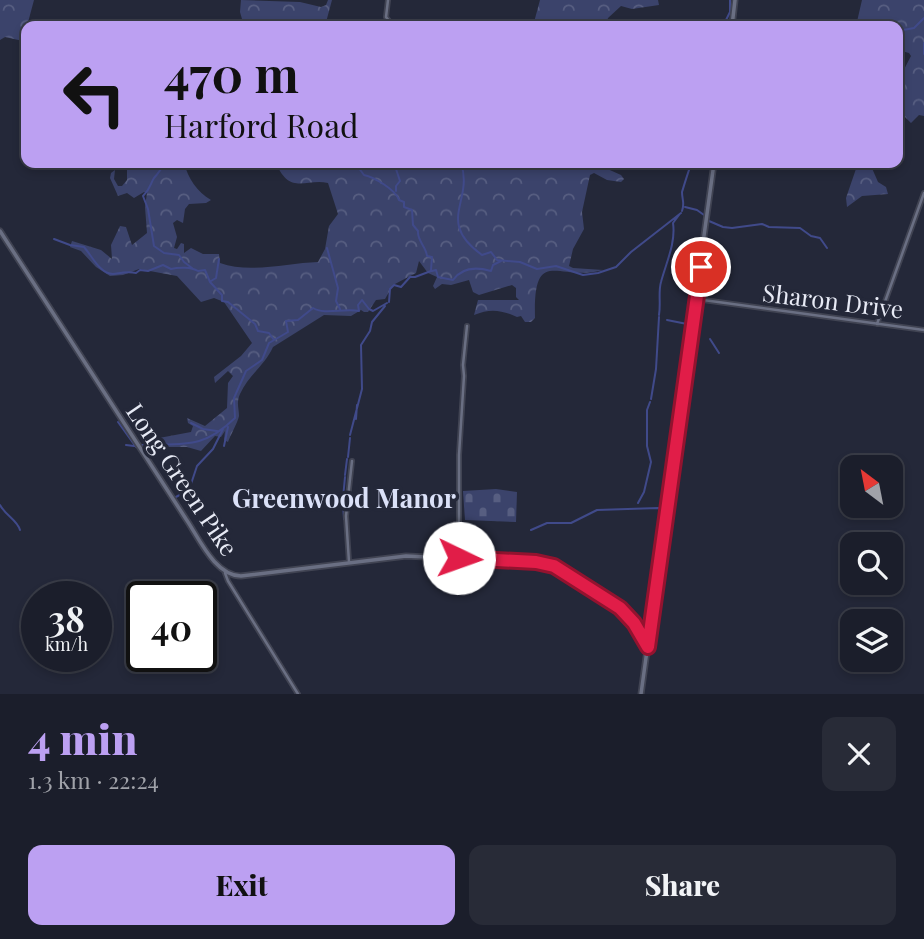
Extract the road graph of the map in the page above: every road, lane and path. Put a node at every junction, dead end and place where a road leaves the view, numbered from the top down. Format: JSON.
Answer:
{"nodes":[{"id":1,"x":388,"y":0,"type":"edge"},
{"id":2,"x":735,"y":0,"type":"edge"},
{"id":3,"x":389,"y":21,"type":"edge"},
{"id":4,"x":733,"y":21,"type":"edge"},
{"id":5,"x":713,"y":168,"type":"edge"},
{"id":6,"x":924,"y":193,"type":"edge"},
{"id":7,"x":0,"y":231,"type":"edge"},
{"id":8,"x":696,"y":299,"type":"junction"},
{"id":9,"x":877,"y":324,"type":"junction"},
{"id":10,"x":467,"y":326,"type":"dead end"},
{"id":11,"x":924,"y":330,"type":"edge"},
{"id":12,"x":352,"y":461,"type":"dead end"},
{"id":13,"x":459,"y":558,"type":"junction"},
{"id":14,"x":349,"y":562,"type":"junction"},
{"id":15,"x":225,"y":573,"type":"junction"},
{"id":16,"x":648,"y":647,"type":"junction"},
{"id":17,"x":298,"y":694,"type":"edge"},
{"id":18,"x":641,"y":694,"type":"edge"}],
"edges":[{"from":1,"to":3,"type":"street"},
{"from":2,"to":4,"type":"street"},
{"from":5,"to":8,"type":"street"},
{"from":6,"to":9,"type":"street"},
{"from":7,"to":15,"type":"street","name":"Long Green Pike"},
{"from":8,"to":9,"type":"street","name":"Sharon Drive"},
{"from":8,"to":16,"type":"street"},
{"from":9,"to":11,"type":"street","name":"Sharon Drive"},
{"from":10,"to":13,"type":"street"},
{"from":12,"to":14,"type":"street"},
{"from":13,"to":14,"type":"street","name":"Long Green Pike"},
{"from":13,"to":16,"type":"street","name":"Long Green Pike"},
{"from":14,"to":15,"type":"street","name":"Long Green Pike"},
{"from":15,"to":17,"type":"street"},
{"from":16,"to":18,"type":"street"}]}
